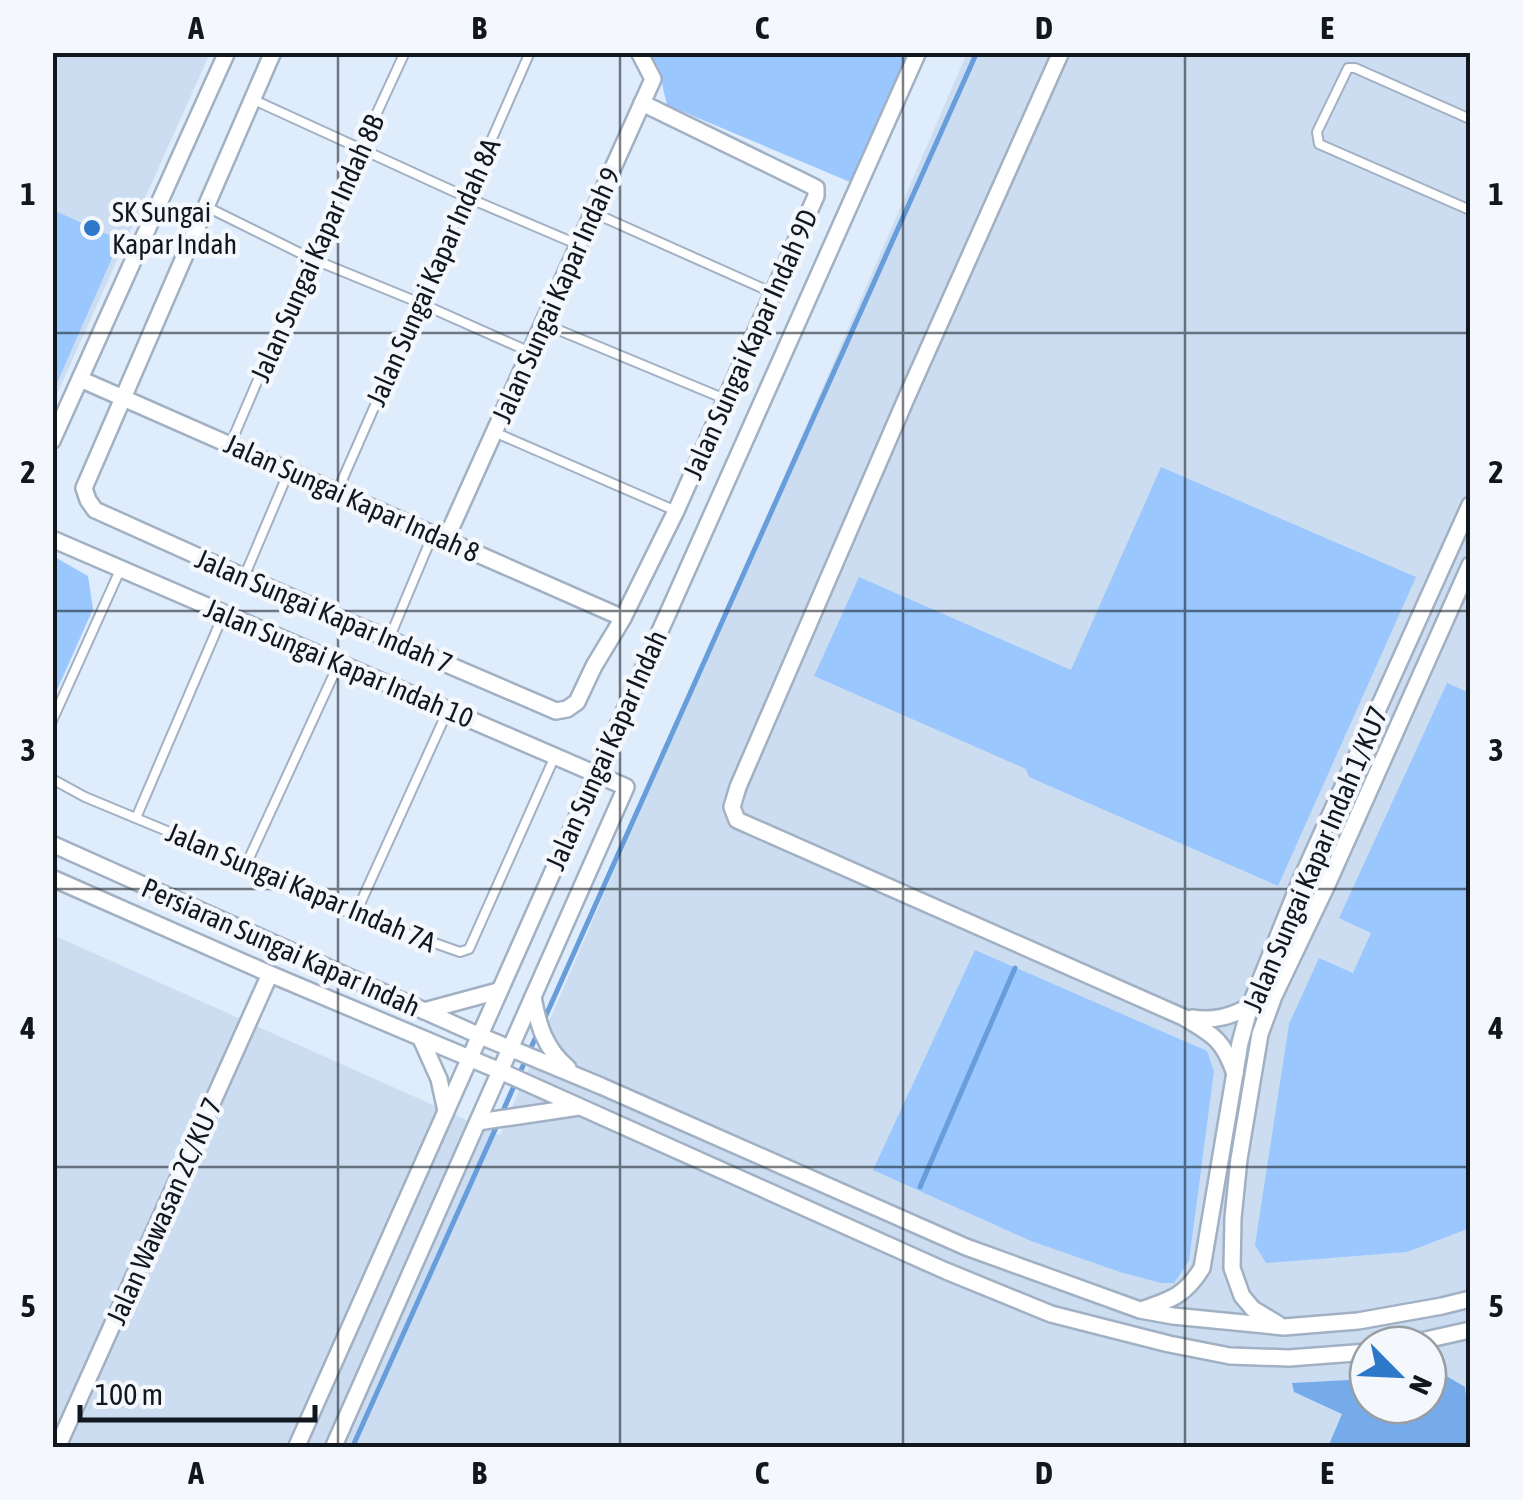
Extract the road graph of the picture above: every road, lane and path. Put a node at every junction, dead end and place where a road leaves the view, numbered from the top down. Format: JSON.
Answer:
{"nodes":[{"id":1,"x":228,"y":52,"type":"edge"},
{"id":2,"x":273,"y":52,"type":"edge"},
{"id":3,"x":405,"y":52,"type":"edge"},
{"id":4,"x":530,"y":52,"type":"edge"},
{"id":5,"x":639,"y":52,"type":"edge"},
{"id":6,"x":918,"y":52,"type":"edge"},
{"id":7,"x":1061,"y":52,"type":"edge"},
{"id":8,"x":253,"y":99,"type":"junction"},
{"id":9,"x":642,"y":103,"type":"junction"},
{"id":10,"x":1470,"y":119,"type":"edge"},
{"id":11,"x":361,"y":149,"type":"junction"},
{"id":12,"x":466,"y":197,"type":"junction"},
{"id":13,"x":206,"y":207,"type":"junction"},
{"id":14,"x":1470,"y":210,"type":"edge"},
{"id":15,"x":593,"y":213,"type":"junction"},
{"id":16,"x":579,"y":245,"type":"junction"},
{"id":17,"x":310,"y":258,"type":"junction"},
{"id":18,"x":773,"y":293,"type":"junction"},
{"id":19,"x":420,"y":302,"type":"junction"},
{"id":20,"x":543,"y":323,"type":"junction"},
{"id":21,"x":530,"y":352,"type":"junction"},
{"id":22,"x":80,"y":379,"type":"junction"},
{"id":23,"x":124,"y":398,"type":"junction"},
{"id":24,"x":725,"y":399,"type":"junction"},
{"id":25,"x":494,"y":432,"type":"junction"},
{"id":26,"x":52,"y":441,"type":"edge"},
{"id":27,"x":230,"y":445,"type":"junction"},
{"id":28,"x":289,"y":471,"type":"junction"},
{"id":29,"x":338,"y":492,"type":"junction"},
{"id":30,"x":1470,"y":505,"type":"edge"},
{"id":31,"x":676,"y":511,"type":"junction"},
{"id":32,"x":440,"y":537,"type":"junction"},
{"id":33,"x":52,"y":539,"type":"edge"},
{"id":34,"x":1470,"y":565,"type":"edge"},
{"id":35,"x":121,"y":568,"type":"junction"},
{"id":36,"x":244,"y":577,"type":"junction"},
{"id":37,"x":224,"y":613,"type":"junction"},
{"id":38,"x":623,"y":618,"type":"junction"},
{"id":39,"x":389,"y":638,"type":"junction"},
{"id":40,"x":339,"y":663,"type":"junction"},
{"id":41,"x":448,"y":710,"type":"junction"},
{"id":42,"x":52,"y":721,"type":"edge"},
{"id":43,"x":554,"y":756,"type":"junction"},
{"id":44,"x":595,"y":774,"type":"junction"},
{"id":45,"x":52,"y":779,"type":"edge"},
{"id":46,"x":626,"y":787,"type":"joint"},
{"id":47,"x":136,"y":818,"type":"junction"},
{"id":48,"x":52,"y":844,"type":"edge"},
{"id":49,"x":245,"y":867,"type":"junction"},
{"id":50,"x":52,"y":878,"type":"edge"},
{"id":51,"x":356,"y":915,"type":"junction"},
{"id":52,"x":270,"y":974,"type":"junction"},
{"id":53,"x":498,"y":991,"type":"junction"},
{"id":54,"x":533,"y":997,"type":"junction"},
{"id":55,"x":1250,"y":1006,"type":"junction"},
{"id":56,"x":424,"y":1011,"type":"junction"},
{"id":57,"x":1183,"y":1016,"type":"junction"},
{"id":58,"x":478,"y":1035,"type":"junction"},
{"id":59,"x":421,"y":1039,"type":"junction"},
{"id":60,"x":515,"y":1050,"type":"junction"},
{"id":61,"x":468,"y":1059,"type":"junction"},
{"id":62,"x":505,"y":1074,"type":"junction"},
{"id":63,"x":1235,"y":1074,"type":"junction"},
{"id":64,"x":579,"y":1077,"type":"junction"},
{"id":65,"x":578,"y":1107,"type":"junction"},
{"id":66,"x":446,"y":1111,"type":"junction"},
{"id":67,"x":478,"y":1122,"type":"junction"},
{"id":68,"x":1202,"y":1268,"type":"junction"},
{"id":69,"x":1232,"y":1268,"type":"junction"},
{"id":70,"x":1470,"y":1299,"type":"edge"},
{"id":71,"x":1140,"y":1310,"type":"junction"},
{"id":72,"x":1284,"y":1328,"type":"junction"},
{"id":73,"x":1348,"y":1354,"type":"edge"},
{"id":74,"x":57,"y":1448,"type":"edge"},
{"id":75,"x":296,"y":1448,"type":"edge"},
{"id":76,"x":332,"y":1448,"type":"edge"}],
"edges":[{"from":1,"to":22,"type":"street"},
{"from":2,"to":8,"type":"street","name":"Jalan Sungai Kapar Indah 7"},
{"from":3,"to":11,"type":"lane","name":"Jalan Sungai Kapar Indah 8B"},
{"from":4,"to":12,"type":"lane","name":"Jalan Sungai Kapar Indah 8A"},
{"from":5,"to":9,"type":"street","name":"Jalan Sungai Kapar Indah 9"},
{"from":6,"to":44,"type":"street","name":"Jalan Sungai Kapar Indah"},
{"from":7,"to":57,"type":"street"},
{"from":8,"to":11,"type":"lane"},
{"from":8,"to":13,"type":"street","name":"Jalan Sungai Kapar Indah 7"},
{"from":9,"to":15,"type":"street","name":"Jalan Sungai Kapar Indah 9"},
{"from":9,"to":18,"type":"street","name":"Jalan Sungai Kapar Indah 9D"},
{"from":10,"to":14,"type":"lane"},
{"from":11,"to":12,"type":"lane"},
{"from":11,"to":17,"type":"lane","name":"Jalan Sungai Kapar Indah 8B"},
{"from":12,"to":16,"type":"lane"},
{"from":12,"to":19,"type":"lane","name":"Jalan Sungai Kapar Indah 8A"},
{"from":13,"to":17,"type":"lane"},
{"from":13,"to":23,"type":"street","name":"Jalan Sungai Kapar Indah 7"},
{"from":15,"to":16,"type":"street","name":"Jalan Sungai Kapar Indah 9"},
{"from":15,"to":18,"type":"lane"},
{"from":16,"to":20,"type":"street","name":"Jalan Sungai Kapar Indah 9"},
{"from":17,"to":19,"type":"lane"},
{"from":17,"to":27,"type":"lane","name":"Jalan Sungai Kapar Indah 8B"},
{"from":18,"to":24,"type":"street","name":"Jalan Sungai Kapar Indah 9D"},
{"from":19,"to":21,"type":"lane"},
{"from":19,"to":29,"type":"lane","name":"Jalan Sungai Kapar Indah 8A"},
{"from":20,"to":21,"type":"street","name":"Jalan Sungai Kapar Indah 9"},
{"from":20,"to":24,"type":"lane"},
{"from":21,"to":25,"type":"street","name":"Jalan Sungai Kapar Indah 9"},
{"from":22,"to":23,"type":"street","name":"Jalan Sungai Kapar Indah 8"},
{"from":22,"to":26,"type":"street"},
{"from":23,"to":27,"type":"street","name":"Jalan Sungai Kapar Indah 8"},
{"from":23,"to":36,"type":"street","name":"Jalan Sungai Kapar Indah 7"},
{"from":24,"to":31,"type":"street","name":"Jalan Sungai Kapar Indah 9D"},
{"from":25,"to":31,"type":"lane"},
{"from":25,"to":32,"type":"street","name":"Jalan Sungai Kapar Indah 9"},
{"from":27,"to":28,"type":"street","name":"Jalan Sungai Kapar Indah 8"},
{"from":28,"to":29,"type":"street","name":"Jalan Sungai Kapar Indah 8"},
{"from":28,"to":36,"type":"lane"},
{"from":29,"to":32,"type":"street","name":"Jalan Sungai Kapar Indah 8"},
{"from":30,"to":55,"type":"street","name":"Jalan Sungai Kapar Indah 1/KU7"},
{"from":31,"to":38,"type":"street","name":"Jalan Sungai Kapar Indah 9D"},
{"from":32,"to":38,"type":"street","name":"Jalan Sungai Kapar Indah 8"},
{"from":32,"to":39,"type":"lane"},
{"from":33,"to":35,"type":"street","name":"Jalan Sungai Kapar Indah 10"},
{"from":34,"to":69,"type":"street","name":"Jalan Sungai Kapar Indah 1/KU7"},
{"from":35,"to":37,"type":"street","name":"Jalan Sungai Kapar Indah 10"},
{"from":35,"to":42,"type":"lane"},
{"from":36,"to":39,"type":"street","name":"Jalan Sungai Kapar Indah 7"},
{"from":37,"to":40,"type":"street","name":"Jalan Sungai Kapar Indah 10"},
{"from":37,"to":47,"type":"lane"},
{"from":38,"to":39,"type":"street","name":"Jalan Sungai Kapar Indah 7"},
{"from":40,"to":41,"type":"street","name":"Jalan Sungai Kapar Indah 10"},
{"from":40,"to":49,"type":"lane"},
{"from":41,"to":43,"type":"street","name":"Jalan Sungai Kapar Indah 10"},
{"from":41,"to":51,"type":"lane"},
{"from":43,"to":44,"type":"street","name":"Jalan Sungai Kapar Indah 10"},
{"from":43,"to":51,"type":"lane","name":"Jalan Sungai Kapar Indah 7A"},
{"from":44,"to":46,"type":"street","name":"Jalan Sungai Kapar Indah 10"},
{"from":44,"to":53,"type":"street","name":"Jalan Sungai Kapar Indah"},
{"from":45,"to":47,"type":"lane","name":"Jalan Sungai Kapar Indah 7A"},
{"from":46,"to":54,"type":"street","name":"Jalan Sungai Kapar Indah"},
{"from":47,"to":49,"type":"lane","name":"Jalan Sungai Kapar Indah 7A"},
{"from":48,"to":56,"type":"street","name":"Persiaran Sungai Kapar Indah"},
{"from":49,"to":51,"type":"lane","name":"Jalan Sungai Kapar Indah 7A"},
{"from":50,"to":52,"type":"street","name":"Persiaran Sungai Kapar Indah"},
{"from":52,"to":59,"type":"street","name":"Persiaran Sungai Kapar Indah"},
{"from":52,"to":74,"type":"street","name":"Jalan Wawasan 2C/KU 7"},
{"from":53,"to":56,"type":"street"},
{"from":53,"to":58,"type":"street","name":"Jalan Sungai Kapar Indah"},
{"from":54,"to":60,"type":"street","name":"Jalan Sungai Kapar Indah"},
{"from":54,"to":64,"type":"street"},
{"from":55,"to":57,"type":"street"},
{"from":55,"to":63,"type":"street","name":"Jalan Sungai Kapar Indah 1/KU7"},
{"from":56,"to":58,"type":"street","name":"Persiaran Sungai Kapar Indah"},
{"from":57,"to":63,"type":"street"},
{"from":58,"to":60,"type":"street","name":"Persiaran Sungai Kapar Indah"},
{"from":58,"to":61,"type":"street","name":"Jalan Sungai Kapar Indah"},
{"from":59,"to":61,"type":"street","name":"Persiaran Sungai Kapar Indah"},
{"from":59,"to":66,"type":"street"},
{"from":60,"to":62,"type":"street","name":"Jalan Sungai Kapar Indah"},
{"from":60,"to":64,"type":"street","name":"Persiaran Sungai Kapar Indah"},
{"from":61,"to":62,"type":"street","name":"Persiaran Sungai Kapar Indah"},
{"from":61,"to":66,"type":"street","name":"Jalan Sungai Kapar Indah"},
{"from":62,"to":65,"type":"street","name":"Persiaran Sungai Kapar Indah"},
{"from":62,"to":67,"type":"street","name":"Jalan Sungai Kapar Indah"},
{"from":63,"to":68,"type":"street","name":"Jalan Sungai Kapar Indah 1/KU7"},
{"from":64,"to":71,"type":"street","name":"Persiaran Sungai Kapar Indah"},
{"from":65,"to":67,"type":"street"},
{"from":65,"to":73,"type":"street","name":"Persiaran Sungai Kapar Indah"},
{"from":66,"to":75,"type":"street","name":"Jalan Sungai Kapar Indah"},
{"from":67,"to":76,"type":"street","name":"Jalan Sungai Kapar Indah"},
{"from":68,"to":69,"type":"street"},
{"from":68,"to":71,"type":"street"},
{"from":69,"to":72,"type":"street"},
{"from":70,"to":72,"type":"street","name":"Persiaran Sungai Kapar Indah"},
{"from":71,"to":72,"type":"street","name":"Persiaran Sungai Kapar Indah"}]}
